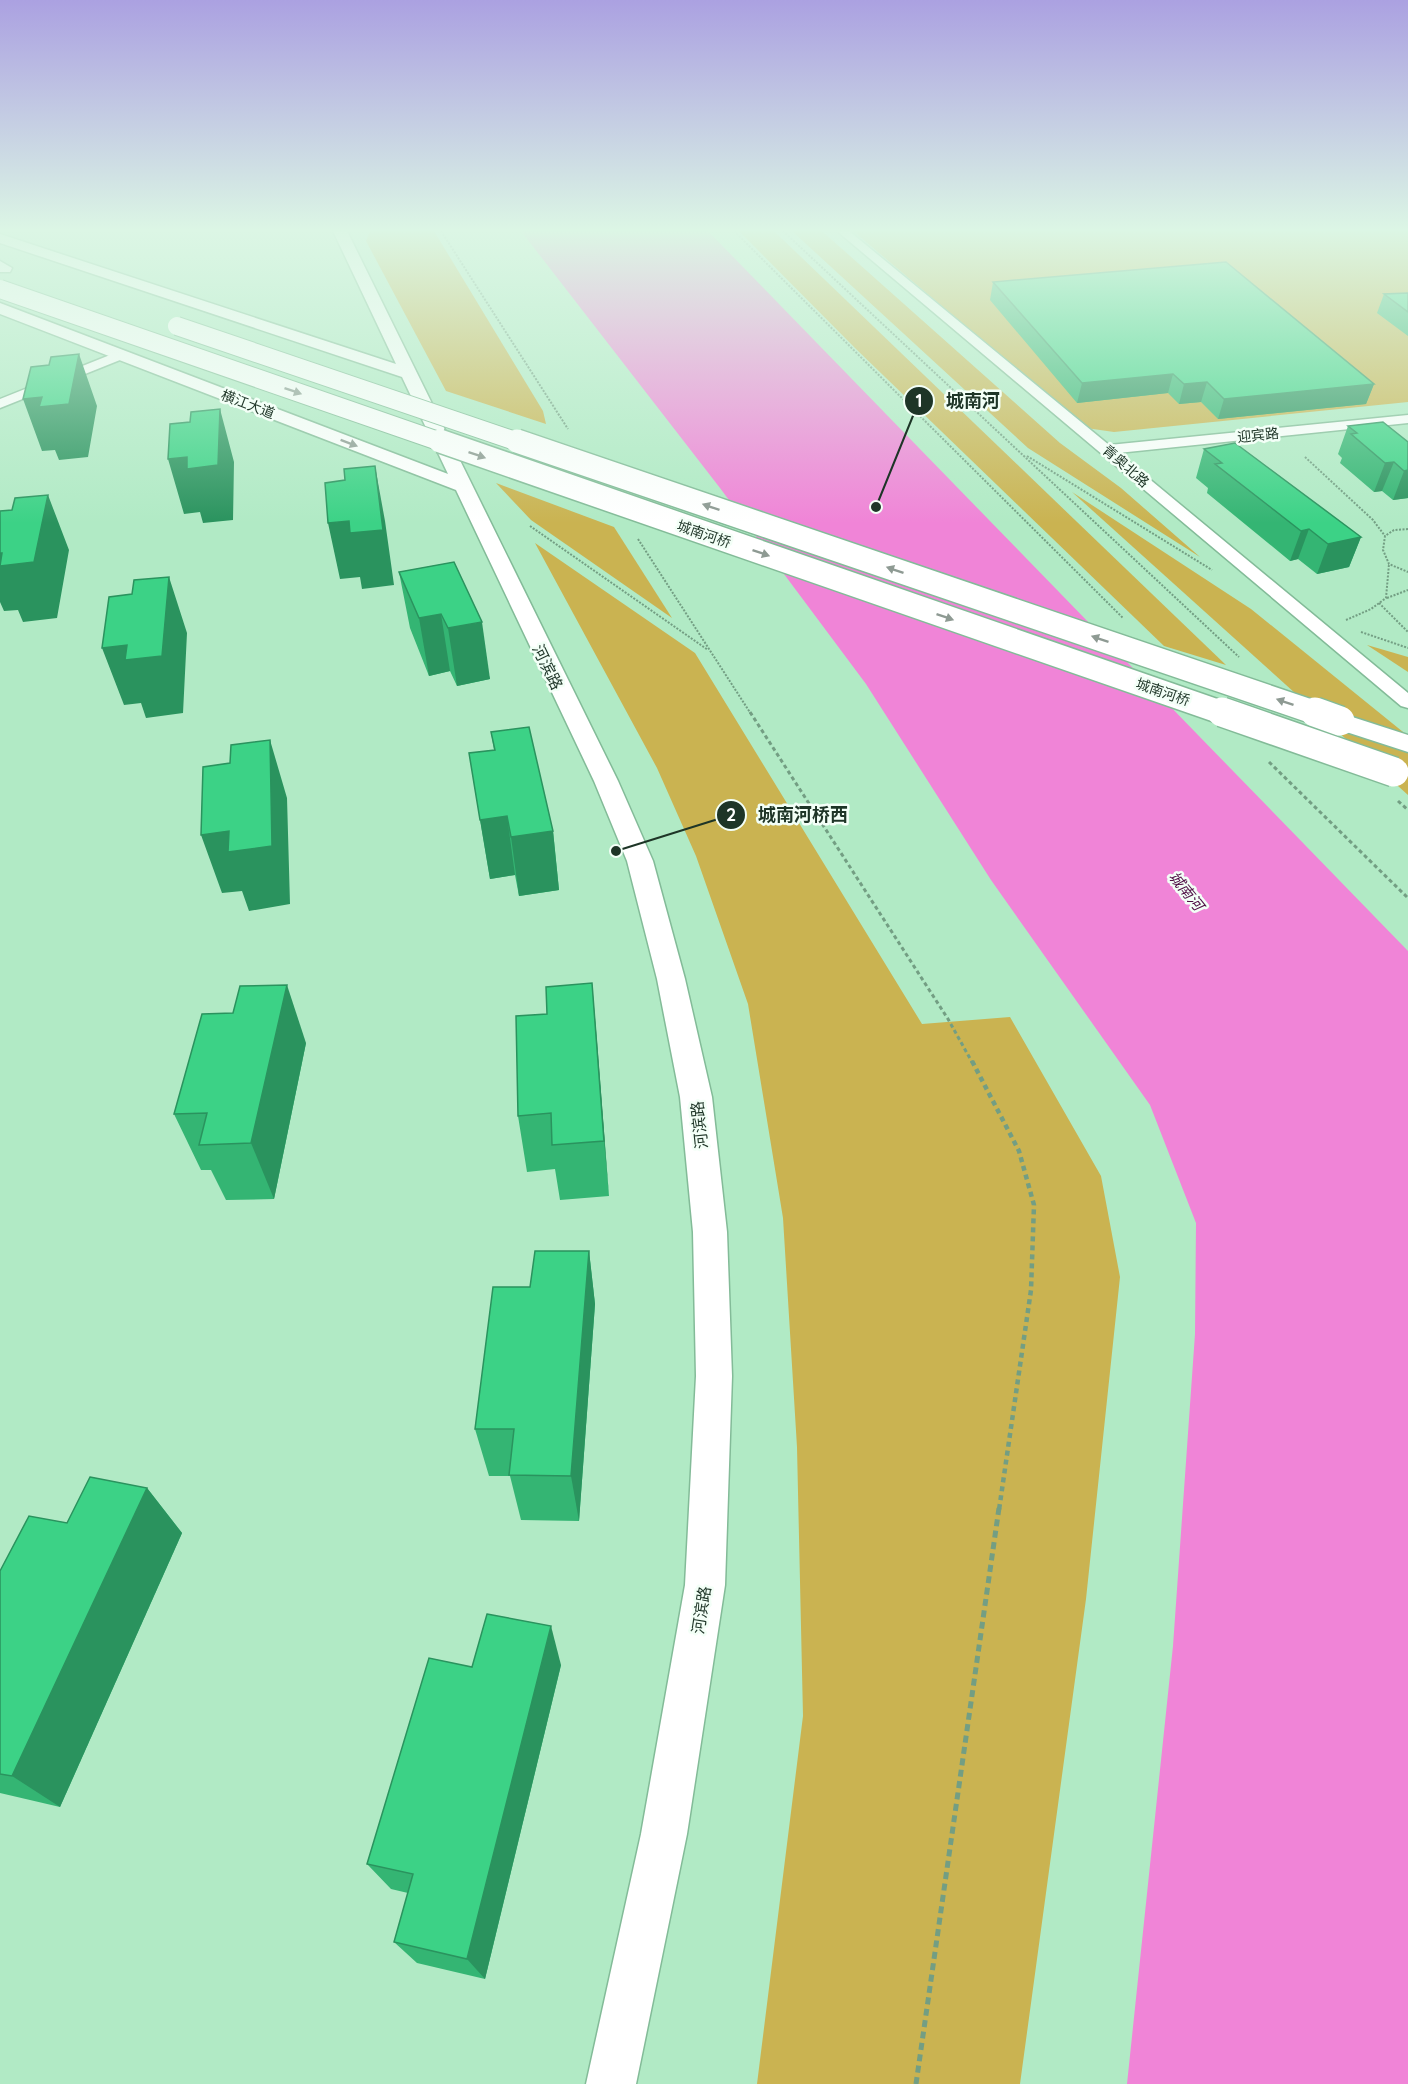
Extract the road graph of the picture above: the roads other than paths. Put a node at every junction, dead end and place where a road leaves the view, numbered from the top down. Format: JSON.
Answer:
{"nodes":[{"id":1,"x":50,"y":328,"type":"edge"},
{"id":2,"x":151,"y":328,"type":"edge"},
{"id":3,"x":183,"y":328,"type":"edge"},
{"id":4,"x":271,"y":328,"type":"edge"},
{"id":5,"x":387,"y":328,"type":"edge"},
{"id":6,"x":960,"y":328,"type":"edge"},
{"id":7,"x":120,"y":355,"type":"junction"},
{"id":8,"x":409,"y":374,"type":"junction"},
{"id":9,"x":0,"y":404,"type":"edge"},
{"id":10,"x":1408,"y":419,"type":"edge"},
{"id":11,"x":1108,"y":450,"type":"junction"},
{"id":12,"x":462,"y":486,"type":"junction"},
{"id":13,"x":1408,"y":702,"type":"edge"},
{"id":14,"x":1408,"y":741,"type":"edge"},
{"id":15,"x":1400,"y":780,"type":"edge"},
{"id":16,"x":611,"y":2084,"type":"edge"}],
"edges":[{"from":1,"to":7,"type":"street","name":"横江大道"},
{"from":2,"to":15,"type":"highway","name":"城南河桥","one_way":true,"bridge":true},
{"from":14,"to":3,"type":"highway","name":"城南河桥","one_way":true,"bridge":true},
{"from":4,"to":8,"type":"street"},
{"from":5,"to":8,"type":"street","name":"河滨路"},
{"from":6,"to":11,"type":"street","name":"青奥北路"},
{"from":7,"to":9,"type":"street"},
{"from":7,"to":12,"type":"street","name":"横江大道","one_way":true},
{"from":8,"to":12,"type":"street","name":"河滨路"},
{"from":10,"to":11,"type":"street","name":"迎宾路"},
{"from":11,"to":13,"type":"street","name":"青奥北路"},
{"from":12,"to":16,"type":"street","name":"河滨路"}]}
